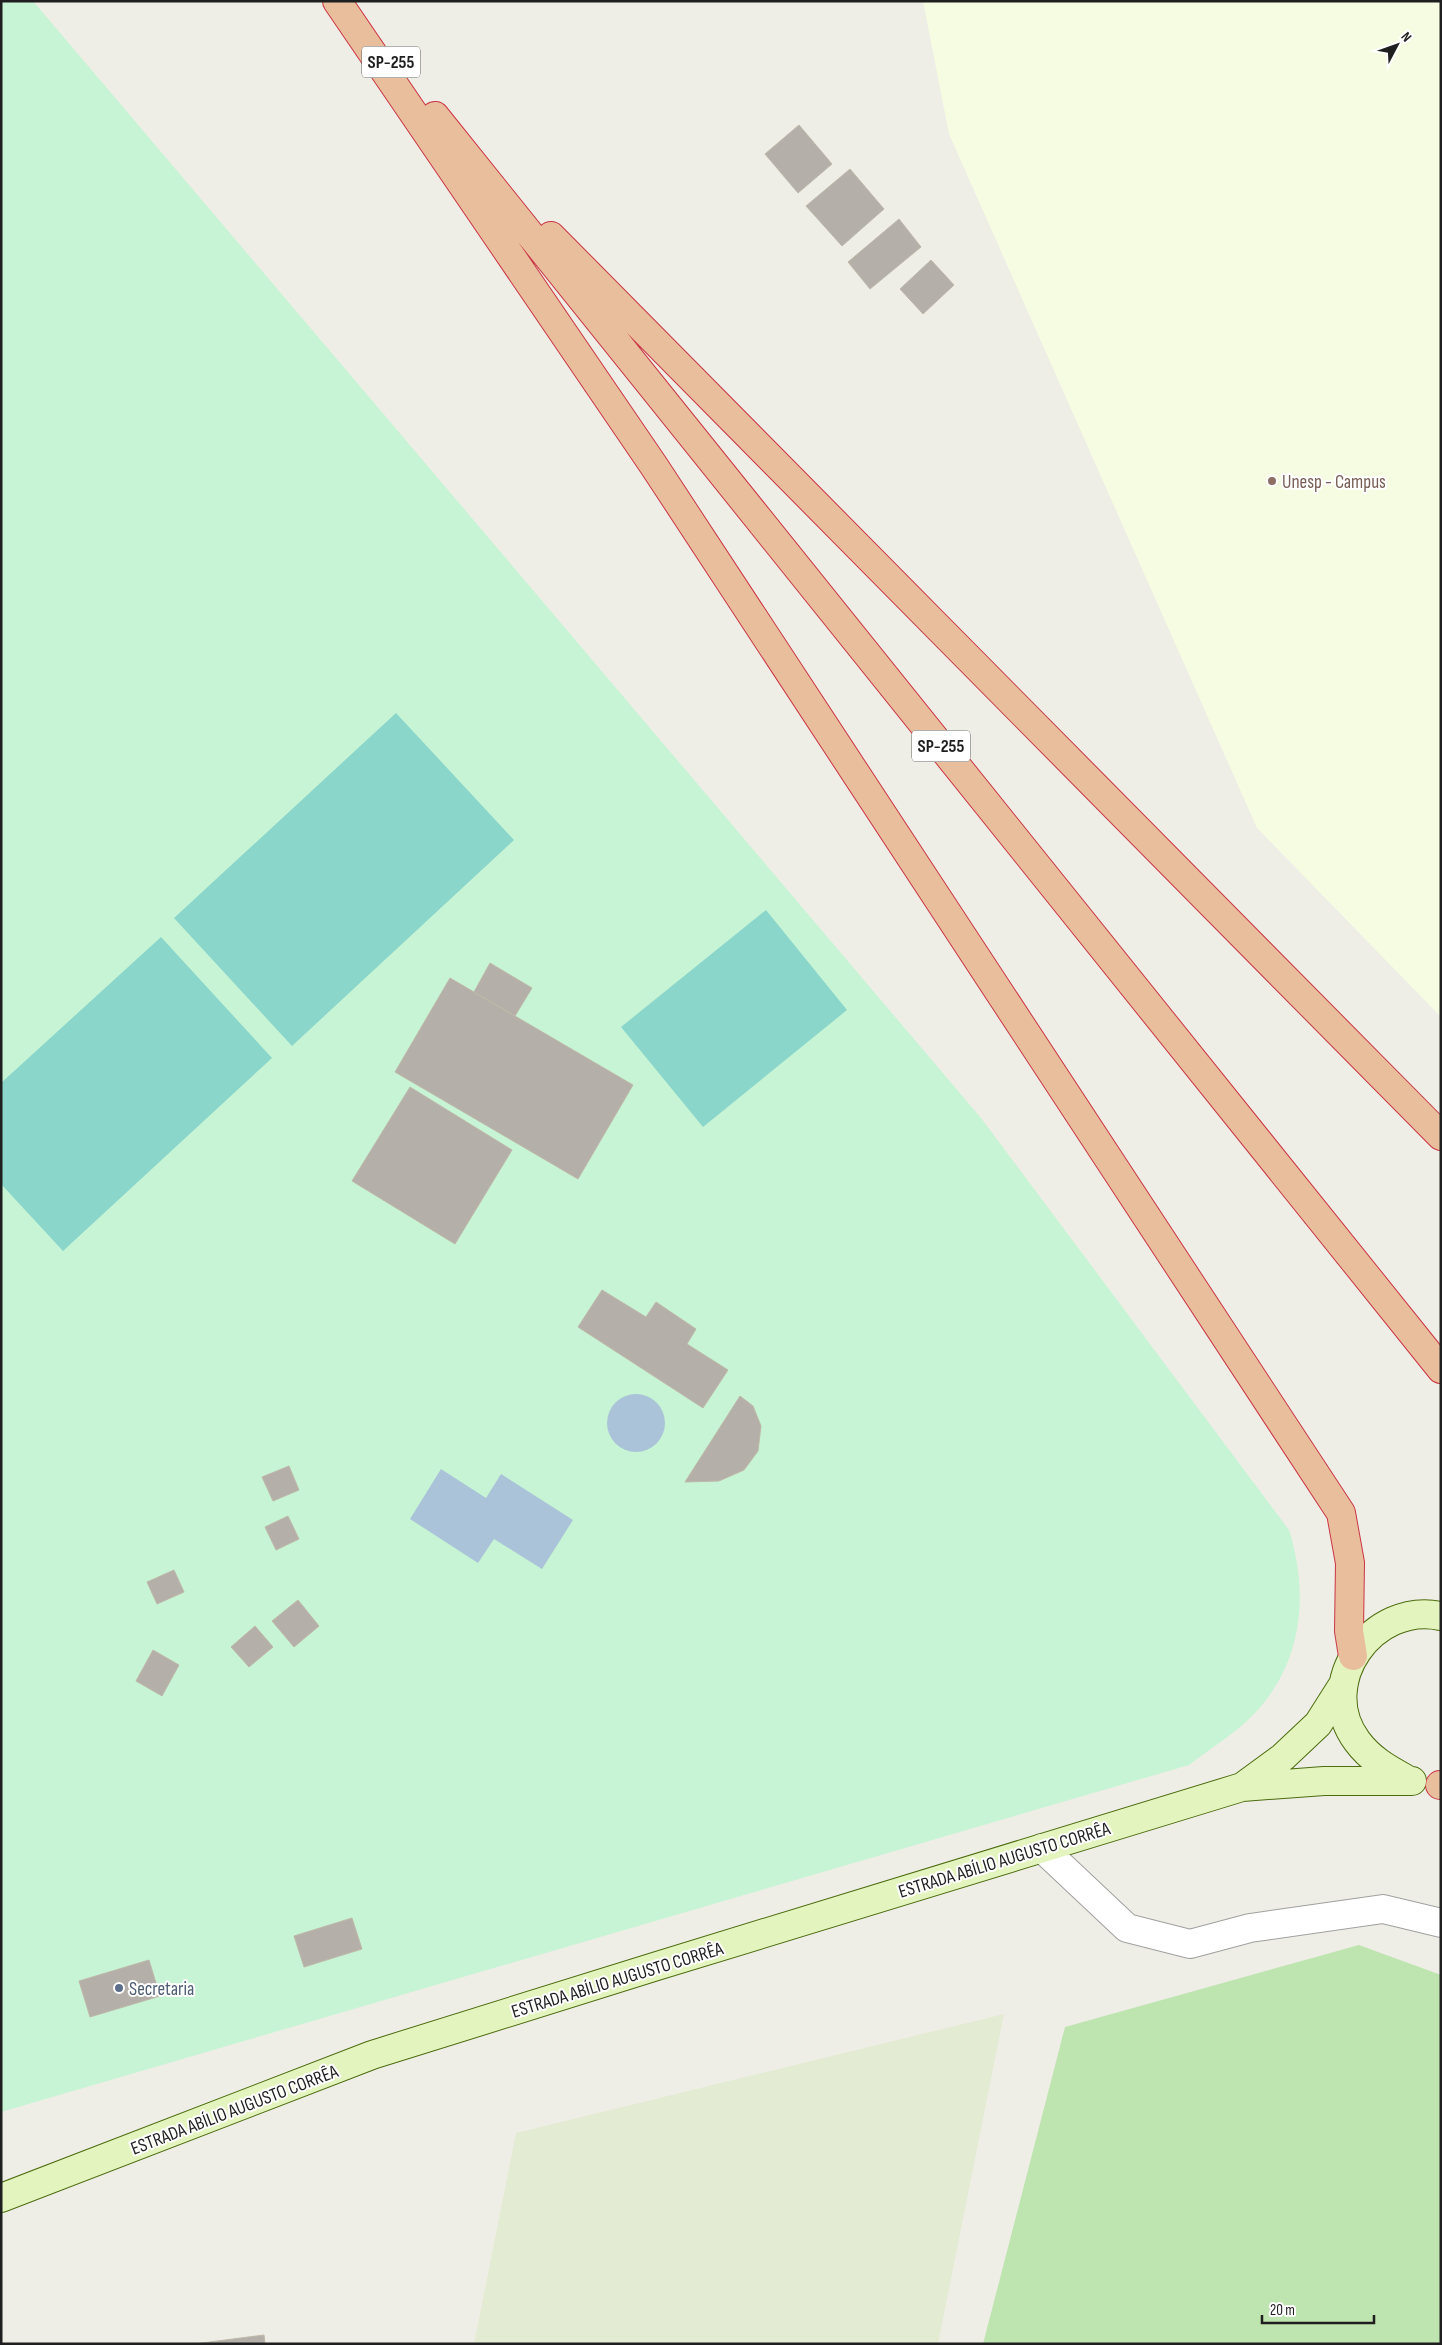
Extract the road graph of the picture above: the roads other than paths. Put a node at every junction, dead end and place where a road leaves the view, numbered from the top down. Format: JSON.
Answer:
{"nodes":[{"id":1,"x":337,"y":1,"type":"edge"},
{"id":2,"x":342,"y":1,"type":"edge"},
{"id":3,"x":441,"y":124,"type":"junction"},
{"id":4,"x":1441,"y":1136,"type":"edge"},
{"id":5,"x":1441,"y":1369,"type":"edge"},
{"id":6,"x":1441,"y":1616,"type":"edge"},
{"id":7,"x":1353,"y":1656,"type":"junction"},
{"id":8,"x":1344,"y":1683,"type":"junction"},
{"id":9,"x":1412,"y":1781,"type":"junction"},
{"id":10,"x":1440,"y":1785,"type":"edge"},
{"id":11,"x":1242,"y":1787,"type":"junction"},
{"id":12,"x":1042,"y":1848,"type":"junction"},
{"id":13,"x":1441,"y":1923,"type":"edge"},
{"id":14,"x":1,"y":2198,"type":"edge"}],
"edges":[{"from":1,"to":7,"type":"highway"},
{"from":2,"to":3,"type":"highway","number":"SP-255"},
{"from":3,"to":4,"type":"highway"},
{"from":3,"to":5,"type":"highway","number":"SP-255"},
{"from":6,"to":7,"type":"main road"},
{"from":7,"to":8,"type":"main road"},
{"from":8,"to":9,"type":"main road"},
{"from":8,"to":11,"type":"main road","name":"ESTRADA ABÍLIO AUGUSTO CORRÊA"},
{"from":9,"to":10,"type":"main road","name":"ESTRADA ABÍLIO AUGUSTO CORRÊA"},
{"from":9,"to":11,"type":"main road","name":"ESTRADA ABÍLIO AUGUSTO CORRÊA"},
{"from":11,"to":12,"type":"main road","name":"ESTRADA ABÍLIO AUGUSTO CORRÊA"},
{"from":12,"to":13,"type":"street"},
{"from":12,"to":14,"type":"main road","name":"ESTRADA ABÍLIO AUGUSTO CORRÊA"}]}
